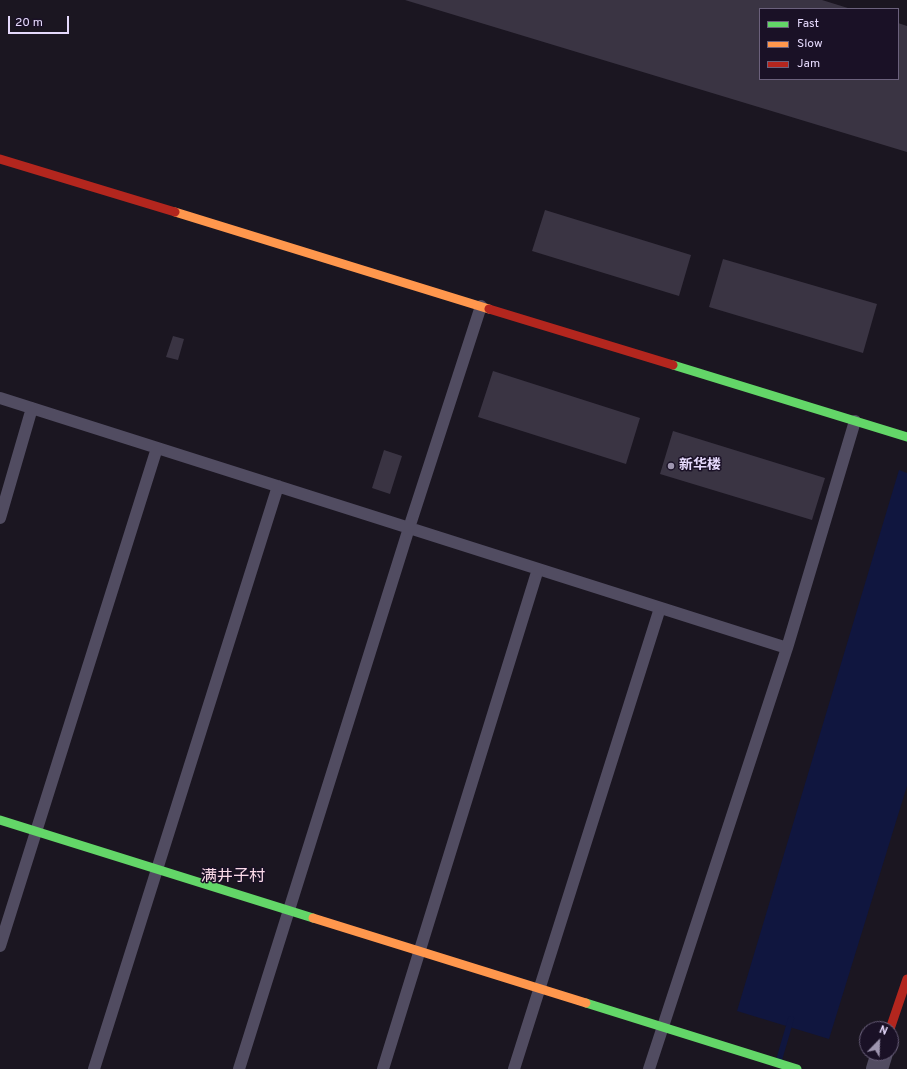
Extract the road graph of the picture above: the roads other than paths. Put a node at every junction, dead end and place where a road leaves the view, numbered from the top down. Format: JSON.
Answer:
{"nodes":[{"id":1,"x":0,"y":159,"type":"edge"},
{"id":2,"x":481,"y":306,"type":"junction"},
{"id":3,"x":0,"y":398,"type":"edge"},
{"id":4,"x":32,"y":408,"type":"junction"},
{"id":5,"x":855,"y":421,"type":"junction"},
{"id":6,"x":905,"y":436,"type":"edge"},
{"id":7,"x":157,"y":448,"type":"junction"},
{"id":8,"x":278,"y":486,"type":"junction"},
{"id":9,"x":0,"y":518,"type":"edge"},
{"id":10,"x":409,"y":528,"type":"junction"},
{"id":11,"x":538,"y":569,"type":"junction"},
{"id":12,"x":660,"y":608,"type":"junction"},
{"id":13,"x":787,"y":648,"type":"junction"},
{"id":14,"x":0,"y":820,"type":"edge"},
{"id":15,"x":36,"y":831,"type":"junction"},
{"id":16,"x":156,"y":868,"type":"junction"},
{"id":17,"x":290,"y":910,"type":"junction"},
{"id":18,"x":0,"y":946,"type":"edge"},
{"id":19,"x":421,"y":950,"type":"junction"},
{"id":20,"x":907,"y":979,"type":"edge"},
{"id":21,"x":540,"y":988,"type":"junction"},
{"id":22,"x":893,"y":1021,"type":"edge"},
{"id":23,"x":663,"y":1026,"type":"junction"},
{"id":24,"x":94,"y":1069,"type":"edge"},
{"id":25,"x":239,"y":1069,"type":"edge"},
{"id":26,"x":383,"y":1069,"type":"edge"},
{"id":27,"x":514,"y":1069,"type":"edge"},
{"id":28,"x":649,"y":1069,"type":"edge"},
{"id":29,"x":797,"y":1069,"type":"edge"}],
"edges":[{"from":1,"to":2,"type":"street"},
{"from":2,"to":5,"type":"street"},
{"from":2,"to":10,"type":"lane"},
{"from":3,"to":4,"type":"lane"},
{"from":4,"to":7,"type":"lane"},
{"from":4,"to":9,"type":"lane"},
{"from":5,"to":6,"type":"street"},
{"from":5,"to":13,"type":"lane"},
{"from":7,"to":8,"type":"lane"},
{"from":7,"to":15,"type":"lane"},
{"from":8,"to":10,"type":"lane"},
{"from":8,"to":16,"type":"lane"},
{"from":10,"to":11,"type":"lane"},
{"from":10,"to":17,"type":"lane"},
{"from":11,"to":12,"type":"lane"},
{"from":11,"to":19,"type":"lane"},
{"from":12,"to":13,"type":"lane"},
{"from":12,"to":21,"type":"lane"},
{"from":13,"to":23,"type":"lane"},
{"from":14,"to":15,"type":"street"},
{"from":15,"to":16,"type":"street"},
{"from":15,"to":18,"type":"lane"},
{"from":16,"to":17,"type":"street"},
{"from":16,"to":24,"type":"lane"},
{"from":17,"to":19,"type":"street"},
{"from":17,"to":25,"type":"lane"},
{"from":19,"to":21,"type":"street"},
{"from":19,"to":26,"type":"lane"},
{"from":20,"to":22,"type":"street"},
{"from":21,"to":23,"type":"street"},
{"from":21,"to":27,"type":"lane"},
{"from":23,"to":28,"type":"lane"},
{"from":23,"to":29,"type":"street"}]}
